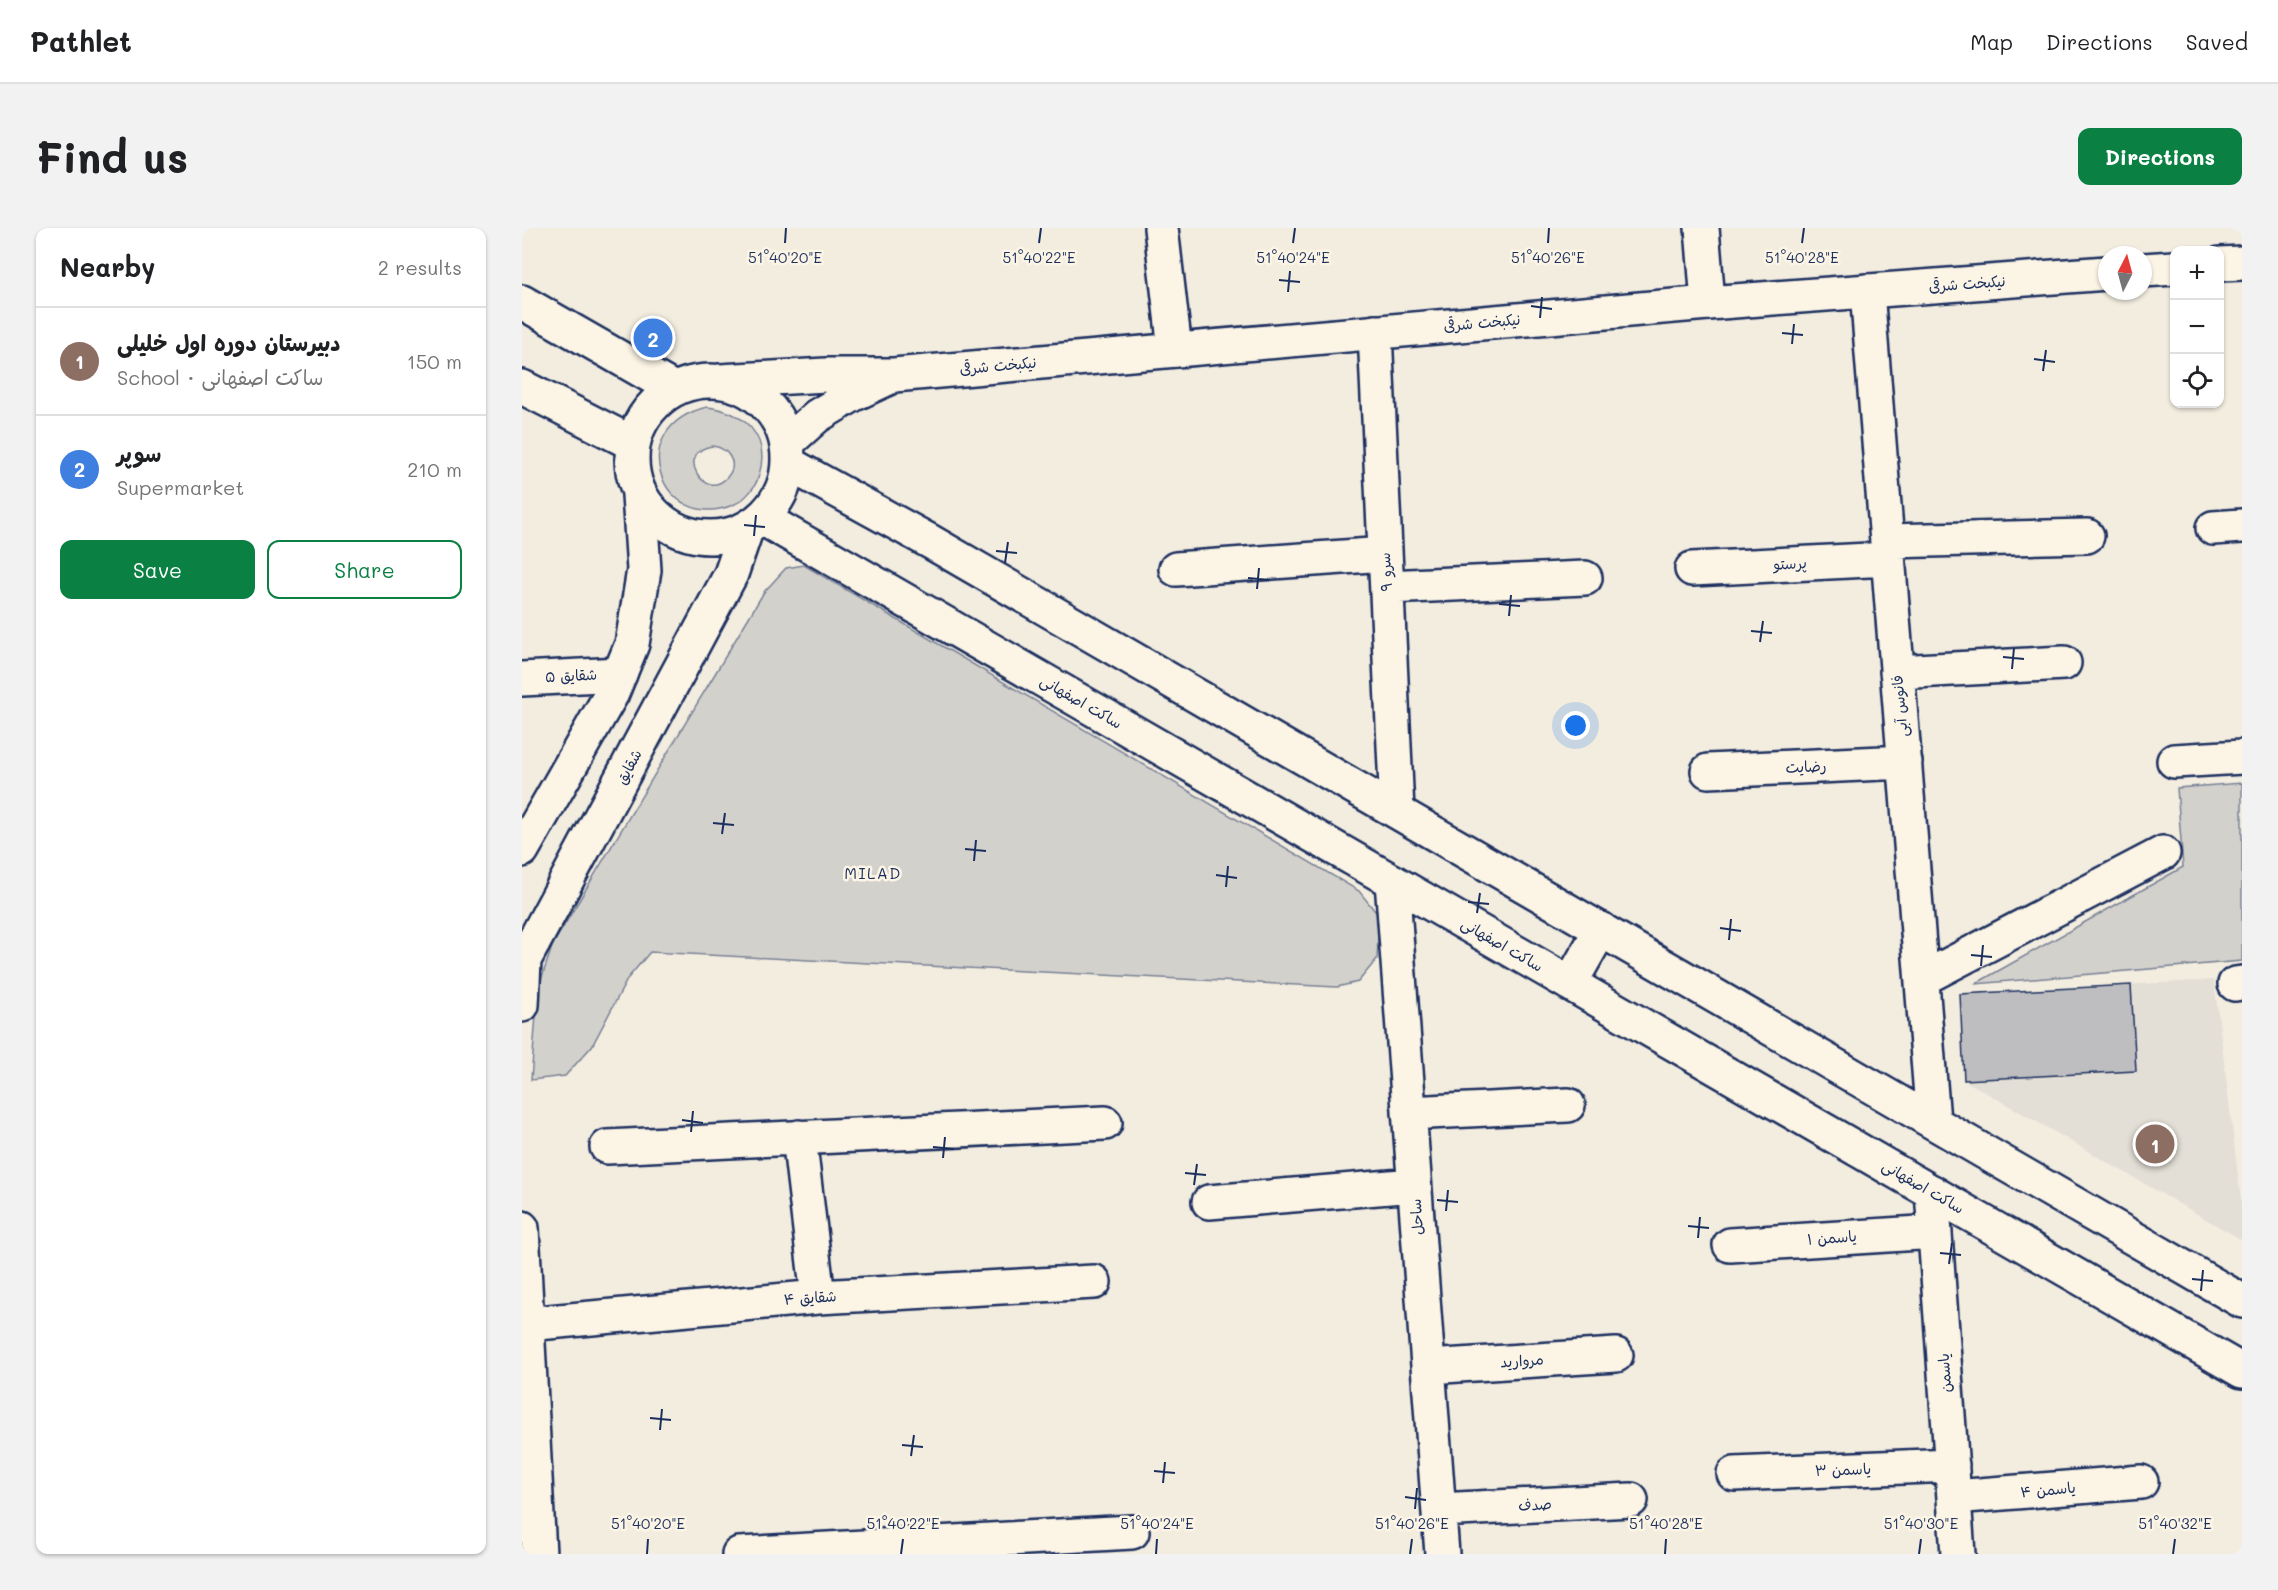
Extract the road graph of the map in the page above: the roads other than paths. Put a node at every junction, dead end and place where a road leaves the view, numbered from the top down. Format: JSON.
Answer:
{"nodes":[{"id":1,"x":1161,"y":228,"type":"edge"},
{"id":2,"x":1702,"y":228,"type":"edge"},
{"id":3,"x":2242,"y":263,"type":"edge"},
{"id":4,"x":2224,"y":264,"type":"edge"},
{"id":5,"x":2170,"y":268,"type":"edge"},
{"id":6,"x":2152,"y":269,"type":"edge"},
{"id":7,"x":2098,"y":274,"type":"edge"},
{"id":8,"x":1867,"y":291,"type":"junction"},
{"id":9,"x":522,"y":302,"type":"edge"},
{"id":10,"x":1708,"y":303,"type":"junction"},
{"id":11,"x":1375,"y":332,"type":"junction"},
{"id":12,"x":1175,"y":350,"type":"junction"},
{"id":13,"x":894,"y":375,"type":"junction"},
{"id":14,"x":720,"y":381,"type":"junction"},
{"id":15,"x":674,"y":389,"type":"junction"},
{"id":16,"x":526,"y":392,"type":"edge"},
{"id":17,"x":632,"y":443,"type":"junction"},
{"id":18,"x":788,"y":453,"type":"junction"},
{"id":19,"x":639,"y":495,"type":"junction"},
{"id":20,"x":754,"y":524,"type":"junction"},
{"id":21,"x":2087,"y":536,"type":"dead end"},
{"id":22,"x":1887,"y":550,"type":"junction"},
{"id":23,"x":1385,"y":554,"type":"junction"},
{"id":24,"x":1176,"y":569,"type":"dead end"},
{"id":25,"x":1692,"y":569,"type":"dead end"},
{"id":26,"x":1585,"y":578,"type":"dead end"},
{"id":27,"x":1387,"y":587,"type":"junction"},
{"id":28,"x":2064,"y":663,"type":"dead end"},
{"id":29,"x":1897,"y":672,"type":"junction"},
{"id":30,"x":620,"y":674,"type":"junction"},
{"id":31,"x":522,"y":679,"type":"edge"},
{"id":32,"x":2242,"y":757,"type":"edge"},
{"id":33,"x":2174,"y":761,"type":"dead end"},
{"id":34,"x":1905,"y":762,"type":"junction"},
{"id":35,"x":1708,"y":771,"type":"dead end"},
{"id":36,"x":1397,"y":812,"type":"junction"},
{"id":37,"x":522,"y":850,"type":"edge"},
{"id":38,"x":2163,"y":854,"type":"dead end"},
{"id":39,"x":1392,"y":881,"type":"junction"},
{"id":40,"x":1601,"y":929,"type":"junction"},
{"id":41,"x":1922,"y":979,"type":"junction"},
{"id":42,"x":1570,"y":984,"type":"junction"},
{"id":43,"x":522,"y":1005,"type":"edge"},
{"id":44,"x":1568,"y":1105,"type":"dead end"},
{"id":45,"x":1409,"y":1113,"type":"junction"},
{"id":46,"x":1933,"y":1121,"type":"junction"},
{"id":47,"x":1105,"y":1123,"type":"dead end"},
{"id":48,"x":799,"y":1137,"type":"junction"},
{"id":49,"x":607,"y":1147,"type":"dead end"},
{"id":50,"x":1414,"y":1185,"type":"junction"},
{"id":51,"x":1932,"y":1192,"type":"junction"},
{"id":52,"x":1209,"y":1202,"type":"dead end"},
{"id":53,"x":522,"y":1228,"type":"edge"},
{"id":54,"x":1935,"y":1232,"type":"junction"},
{"id":55,"x":1730,"y":1245,"type":"dead end"},
{"id":56,"x":1094,"y":1282,"type":"dead end"},
{"id":57,"x":818,"y":1297,"type":"junction"},
{"id":58,"x":2242,"y":1301,"type":"edge"},
{"id":59,"x":524,"y":1324,"type":"edge"},
{"id":60,"x":1617,"y":1355,"type":"dead end"},
{"id":61,"x":1428,"y":1367,"type":"junction"},
{"id":62,"x":2242,"y":1371,"type":"edge"},
{"id":63,"x":1952,"y":1465,"type":"junction"},
{"id":64,"x":1734,"y":1474,"type":"dead end"},
{"id":65,"x":2141,"y":1482,"type":"dead end"},
{"id":66,"x":1954,"y":1497,"type":"junction"},
{"id":67,"x":1631,"y":1500,"type":"dead end"},
{"id":68,"x":1438,"y":1510,"type":"junction"},
{"id":69,"x":1132,"y":1532,"type":"dead end"},
{"id":70,"x":539,"y":1554,"type":"edge"},
{"id":71,"x":739,"y":1554,"type":"edge"},
{"id":72,"x":1442,"y":1554,"type":"edge"},
{"id":73,"x":1958,"y":1554,"type":"edge"}],
"edges":[{"from":1,"to":12,"type":"street"},
{"from":2,"to":10,"type":"street"},
{"from":3,"to":4,"type":"street"},
{"from":5,"to":6,"type":"street"},
{"from":7,"to":8,"type":"street","name":"نیکبخت شرقی"},
{"from":8,"to":10,"type":"street","name":"نیکبخت شرقی"},
{"from":8,"to":22,"type":"street","name":"فانوس آبی"},
{"from":9,"to":15,"type":"street"},
{"from":10,"to":11,"type":"street","name":"نیکبخت شرقی"},
{"from":11,"to":12,"type":"street","name":"نیکبخت شرقی"},
{"from":11,"to":23,"type":"street","name":"سرو ۹"},
{"from":12,"to":13,"type":"street","name":"نیکبخت شرقی"},
{"from":13,"to":14,"type":"street","name":"نیکبخت شرقی"},
{"from":13,"to":18,"type":"street"},
{"from":14,"to":15,"type":"street"},
{"from":14,"to":18,"type":"street"},
{"from":15,"to":17,"type":"street"},
{"from":16,"to":17,"type":"street"},
{"from":17,"to":19,"type":"street"},
{"from":18,"to":20,"type":"street"},
{"from":18,"to":36,"type":"street"},
{"from":19,"to":20,"type":"street"},
{"from":19,"to":30,"type":"street"},
{"from":20,"to":39,"type":"street","name":"ساکت اصفهانی"},
{"from":20,"to":43,"type":"street","name":"شقایق"},
{"from":21,"to":22,"type":"street","name":"پرستو"},
{"from":22,"to":25,"type":"street","name":"پرستو"},
{"from":22,"to":29,"type":"street","name":"فانوس آبی"},
{"from":23,"to":24,"type":"street"},
{"from":23,"to":27,"type":"street","name":"سرو ۹"},
{"from":26,"to":27,"type":"street"},
{"from":27,"to":36,"type":"street","name":"سرو ۹"},
{"from":28,"to":29,"type":"street"},
{"from":29,"to":34,"type":"street","name":"فانوس آبی"},
{"from":30,"to":31,"type":"street","name":"شقایق ۵"},
{"from":30,"to":37,"type":"street"},
{"from":32,"to":33,"type":"street"},
{"from":34,"to":35,"type":"street","name":"رضایت"},
{"from":34,"to":41,"type":"street","name":"فانوس آبی"},
{"from":36,"to":40,"type":"street"},
{"from":38,"to":41,"type":"street"},
{"from":39,"to":42,"type":"street","name":"ساکت اصفهانی"},
{"from":39,"to":45,"type":"street","name":"ساحل"},
{"from":40,"to":42,"type":"street"},
{"from":40,"to":46,"type":"street"},
{"from":41,"to":46,"type":"street","name":"فانوس آبی"},
{"from":42,"to":51,"type":"street","name":"ساکت اصفهانی"},
{"from":44,"to":45,"type":"street"},
{"from":45,"to":50,"type":"street","name":"ساحل"},
{"from":46,"to":58,"type":"street"},
{"from":47,"to":48,"type":"street"},
{"from":48,"to":49,"type":"street"},
{"from":48,"to":57,"type":"street"},
{"from":50,"to":52,"type":"street"},
{"from":50,"to":61,"type":"street","name":"ساحل"},
{"from":51,"to":54,"type":"street","name":"یاسمن"},
{"from":51,"to":62,"type":"street","name":"ساکت اصفهانی"},
{"from":53,"to":59,"type":"street"},
{"from":54,"to":55,"type":"street","name":"یاسمن ۱"},
{"from":54,"to":63,"type":"street","name":"یاسمن"},
{"from":56,"to":57,"type":"street","name":"شقایق ۴"},
{"from":57,"to":59,"type":"street","name":"شقایق ۴"},
{"from":59,"to":70,"type":"street"},
{"from":60,"to":61,"type":"street","name":"مروارید"},
{"from":61,"to":68,"type":"street","name":"ساحل"},
{"from":63,"to":64,"type":"street","name":"یاسمن ۳"},
{"from":63,"to":66,"type":"street","name":"یاسمن"},
{"from":65,"to":66,"type":"street","name":"یاسمن ۴"},
{"from":66,"to":73,"type":"street","name":"یاسمن"},
{"from":67,"to":68,"type":"street","name":"صدف"},
{"from":68,"to":72,"type":"street","name":"ساحل"},
{"from":69,"to":71,"type":"street"}]}
